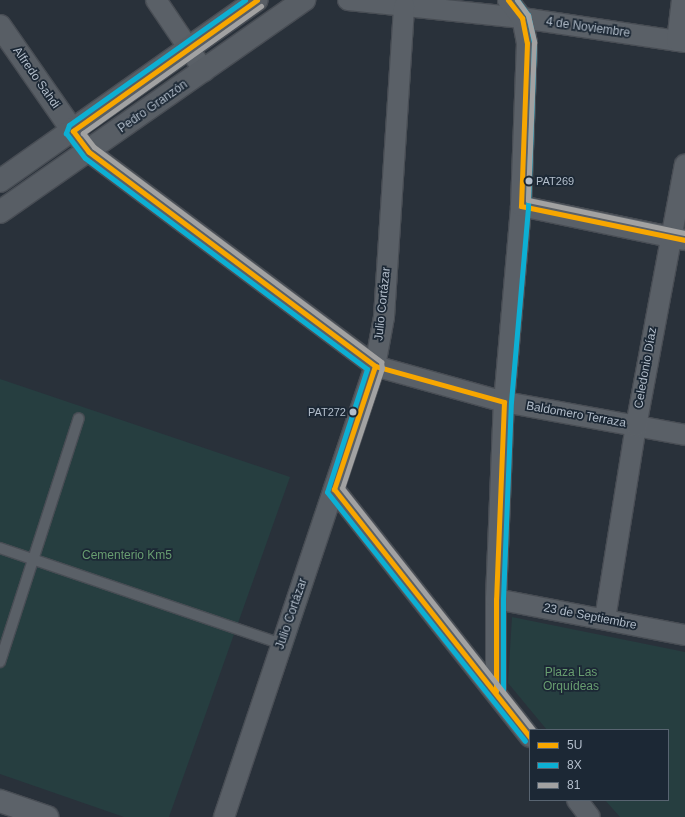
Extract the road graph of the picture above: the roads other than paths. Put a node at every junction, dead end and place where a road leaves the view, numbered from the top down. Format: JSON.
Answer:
{"nodes":[{"id":1,"x":156,"y":0,"type":"edge"},
{"id":2,"x":257,"y":0,"type":"edge"},
{"id":3,"x":304,"y":0,"type":"edge"},
{"id":4,"x":348,"y":0,"type":"edge"},
{"id":5,"x":508,"y":0,"type":"edge"},
{"id":6,"x":682,"y":0,"type":"edge"},
{"id":7,"x":404,"y":6,"type":"junction"},
{"id":8,"x":522,"y":18,"type":"junction"},
{"id":9,"x":0,"y":26,"type":"edge"},
{"id":10,"x":681,"y":41,"type":"edge"},
{"id":11,"x":189,"y":48,"type":"junction"},
{"id":12,"x":204,"y":71,"type":"junction"},
{"id":13,"x":73,"y":131,"type":"junction"},
{"id":14,"x":89,"y":152,"type":"junction"},
{"id":15,"x":685,"y":165,"type":"edge"},
{"id":16,"x":0,"y":181,"type":"edge"},
{"id":17,"x":521,"y":206,"type":"junction"},
{"id":18,"x":0,"y":212,"type":"edge"},
{"id":19,"x":678,"y":238,"type":"edge"},
{"id":20,"x":375,"y":366,"type":"junction"},
{"id":21,"x":504,"y":402,"type":"junction"},
{"id":22,"x":79,"y":418,"type":"dead end"},
{"id":23,"x":636,"y":426,"type":"junction"},
{"id":24,"x":685,"y":435,"type":"edge"},
{"id":25,"x":334,"y":489,"type":"junction"},
{"id":26,"x":0,"y":548,"type":"edge"},
{"id":27,"x":34,"y":560,"type":"junction"},
{"id":28,"x":496,"y":599,"type":"junction"},
{"id":29,"x":605,"y":619,"type":"junction"},
{"id":30,"x":685,"y":635,"type":"edge"},
{"id":31,"x":282,"y":644,"type":"junction"},
{"id":32,"x":0,"y":662,"type":"edge"},
{"id":33,"x":496,"y":691,"type":"junction"},
{"id":34,"x":529,"y":736,"type":"edge"},
{"id":35,"x":0,"y":801,"type":"edge"},
{"id":36,"x":578,"y":801,"type":"edge"},
{"id":37,"x":48,"y":817,"type":"edge"},
{"id":38,"x":224,"y":817,"type":"edge"},
{"id":39,"x":590,"y":817,"type":"edge"}],
"edges":[{"from":1,"to":11,"type":"street"},
{"from":2,"to":11,"type":"main road"},
{"from":3,"to":12,"type":"main road","name":"Pedro Granzón"},
{"from":4,"to":7,"type":"street","name":"4 de Noviembre"},
{"from":5,"to":8,"type":"street"},
{"from":6,"to":10,"type":"street"},
{"from":7,"to":8,"type":"street","name":"4 de Noviembre"},
{"from":7,"to":20,"type":"street","name":"Julio Cortázar"},
{"from":8,"to":10,"type":"street","name":"4 de Noviembre"},
{"from":8,"to":17,"type":"street"},
{"from":9,"to":13,"type":"main road","name":"Alfredo Sahdi"},
{"from":11,"to":12,"type":"street"},
{"from":11,"to":13,"type":"main road"},
{"from":12,"to":14,"type":"main road","name":"Pedro Granzón"},
{"from":13,"to":14,"type":"street","name":"Baldomero Terraza"},
{"from":13,"to":16,"type":"main road"},
{"from":14,"to":18,"type":"main road","name":"Pedro Granzón"},
{"from":14,"to":20,"type":"street","name":"Baldomero Terraza"},
{"from":15,"to":19,"type":"street","name":"Celedonio Díaz"},
{"from":17,"to":19,"type":"street"},
{"from":17,"to":21,"type":"street"},
{"from":19,"to":23,"type":"street","name":"Celedonio Díaz"},
{"from":20,"to":21,"type":"street","name":"Baldomero Terraza"},
{"from":20,"to":25,"type":"street","name":"Julio Cortázar"},
{"from":21,"to":23,"type":"street","name":"Baldomero Terraza"},
{"from":21,"to":28,"type":"street"},
{"from":22,"to":27,"type":"lane"},
{"from":23,"to":24,"type":"street","name":"Baldomero Terraza"},
{"from":23,"to":29,"type":"street","name":"Celedonio Díaz"},
{"from":25,"to":31,"type":"street","name":"Julio Cortázar"},
{"from":25,"to":33,"type":"street"},
{"from":26,"to":27,"type":"lane"},
{"from":27,"to":31,"type":"lane"},
{"from":27,"to":32,"type":"lane"},
{"from":28,"to":29,"type":"street","name":"23 de Septiembre"},
{"from":28,"to":33,"type":"street"},
{"from":29,"to":30,"type":"street","name":"23 de Septiembre"},
{"from":31,"to":38,"type":"street","name":"Julio Cortázar"},
{"from":33,"to":34,"type":"street"},
{"from":35,"to":37,"type":"main road"},
{"from":36,"to":39,"type":"street"}]}
